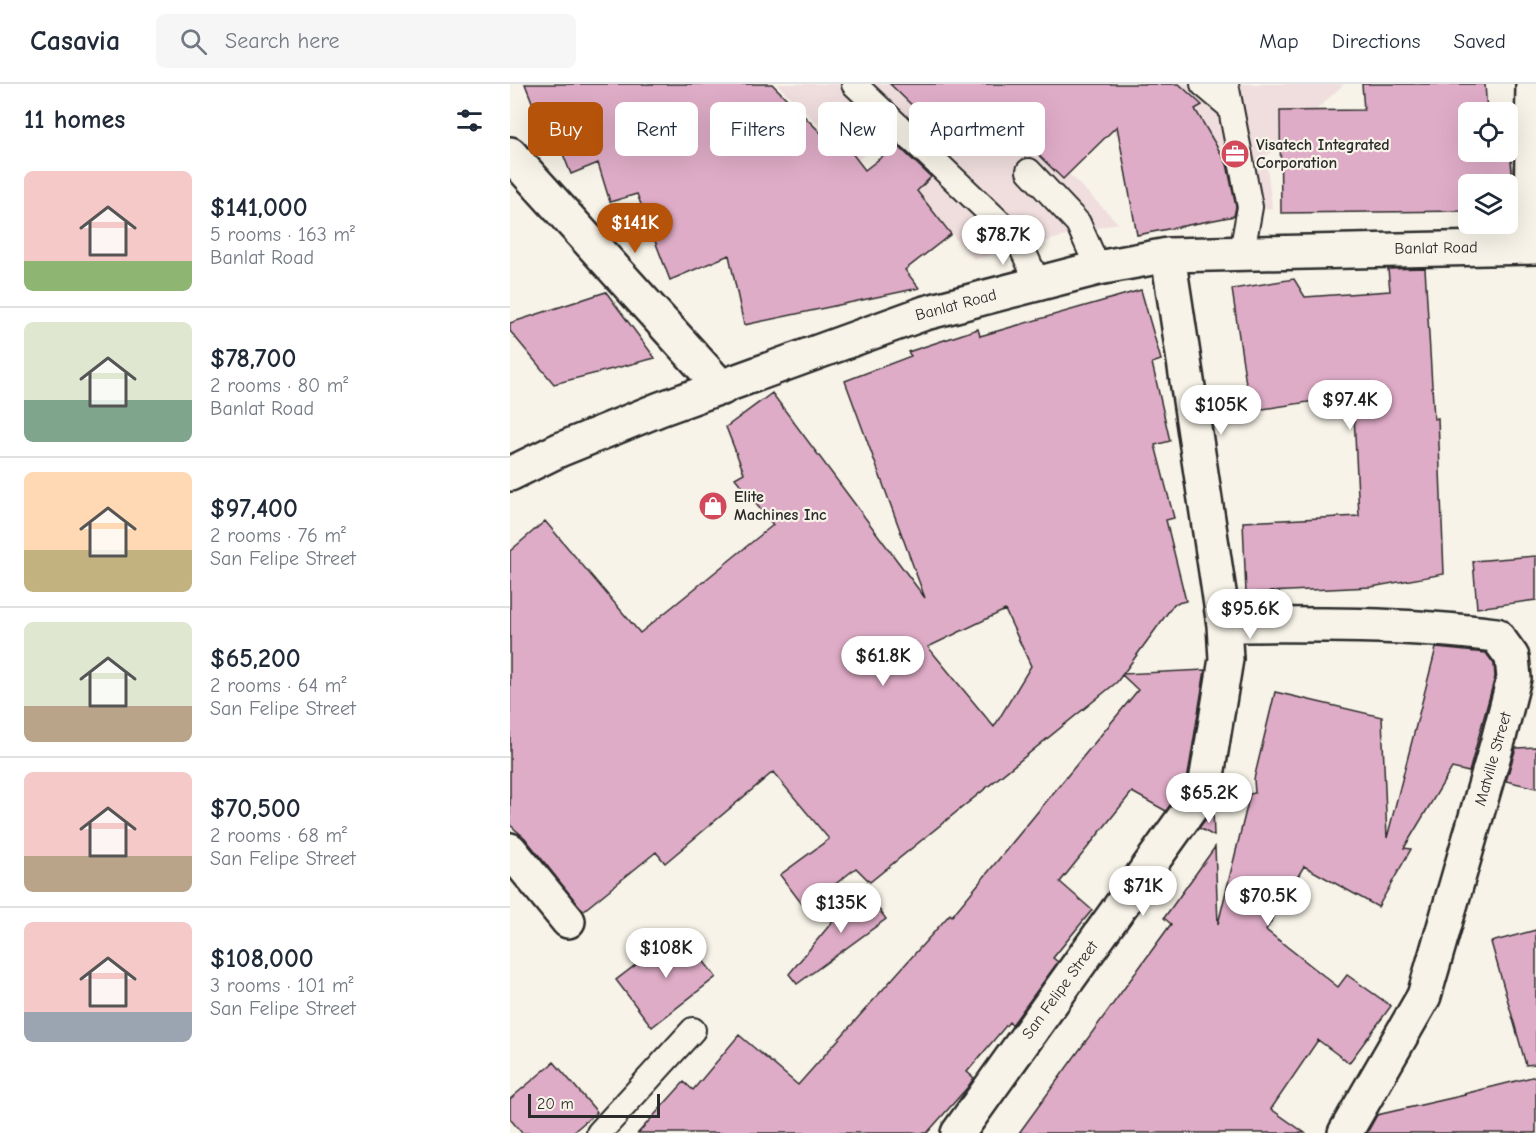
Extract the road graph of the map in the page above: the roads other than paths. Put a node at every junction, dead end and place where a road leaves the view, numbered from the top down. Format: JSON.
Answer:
{"nodes":[{"id":1,"x":854,"y":84,"type":"edge"},
{"id":2,"x":1203,"y":84,"type":"edge"},
{"id":3,"x":1533,"y":84,"type":"edge"},
{"id":4,"x":1228,"y":95,"type":"edge"},
{"id":5,"x":510,"y":154,"type":"edge"},
{"id":6,"x":1029,"y":171,"type":"dead end"},
{"id":7,"x":1527,"y":246,"type":"edge"},
{"id":8,"x":1242,"y":252,"type":"junction"},
{"id":9,"x":1168,"y":255,"type":"junction"},
{"id":10,"x":1098,"y":268,"type":"junction"},
{"id":11,"x":1038,"y":283,"type":"junction"},
{"id":12,"x":722,"y":388,"type":"junction"},
{"id":13,"x":510,"y":474,"type":"edge"},
{"id":14,"x":1224,"y":625,"type":"junction"},
{"id":15,"x":510,"y":850,"type":"edge"},
{"id":16,"x":568,"y":921,"type":"dead end"},
{"id":17,"x":693,"y":1030,"type":"dead end"},
{"id":18,"x":599,"y":1133,"type":"edge"},
{"id":19,"x":958,"y":1133,"type":"edge"},
{"id":20,"x":1345,"y":1133,"type":"edge"}],
"edges":[{"from":1,"to":11,"type":"lane"},
{"from":2,"to":4,"type":"lane"},
{"from":3,"to":7,"type":"street"},
{"from":4,"to":8,"type":"lane"},
{"from":5,"to":12,"type":"street"},
{"from":6,"to":10,"type":"lane"},
{"from":7,"to":8,"type":"street","name":"Banlat Road"},
{"from":8,"to":9,"type":"street","name":"Banlat Road"},
{"from":9,"to":10,"type":"street","name":"Banlat Road"},
{"from":9,"to":14,"type":"street","name":"San Felipe Street"},
{"from":10,"to":11,"type":"street","name":"Banlat Road"},
{"from":11,"to":12,"type":"street","name":"Banlat Road"},
{"from":12,"to":13,"type":"street","name":"Banlat Road"},
{"from":14,"to":19,"type":"street","name":"San Felipe Street"},
{"from":14,"to":20,"type":"street","name":"Matville Street"},
{"from":15,"to":16,"type":"street"},
{"from":17,"to":18,"type":"lane"}]}
